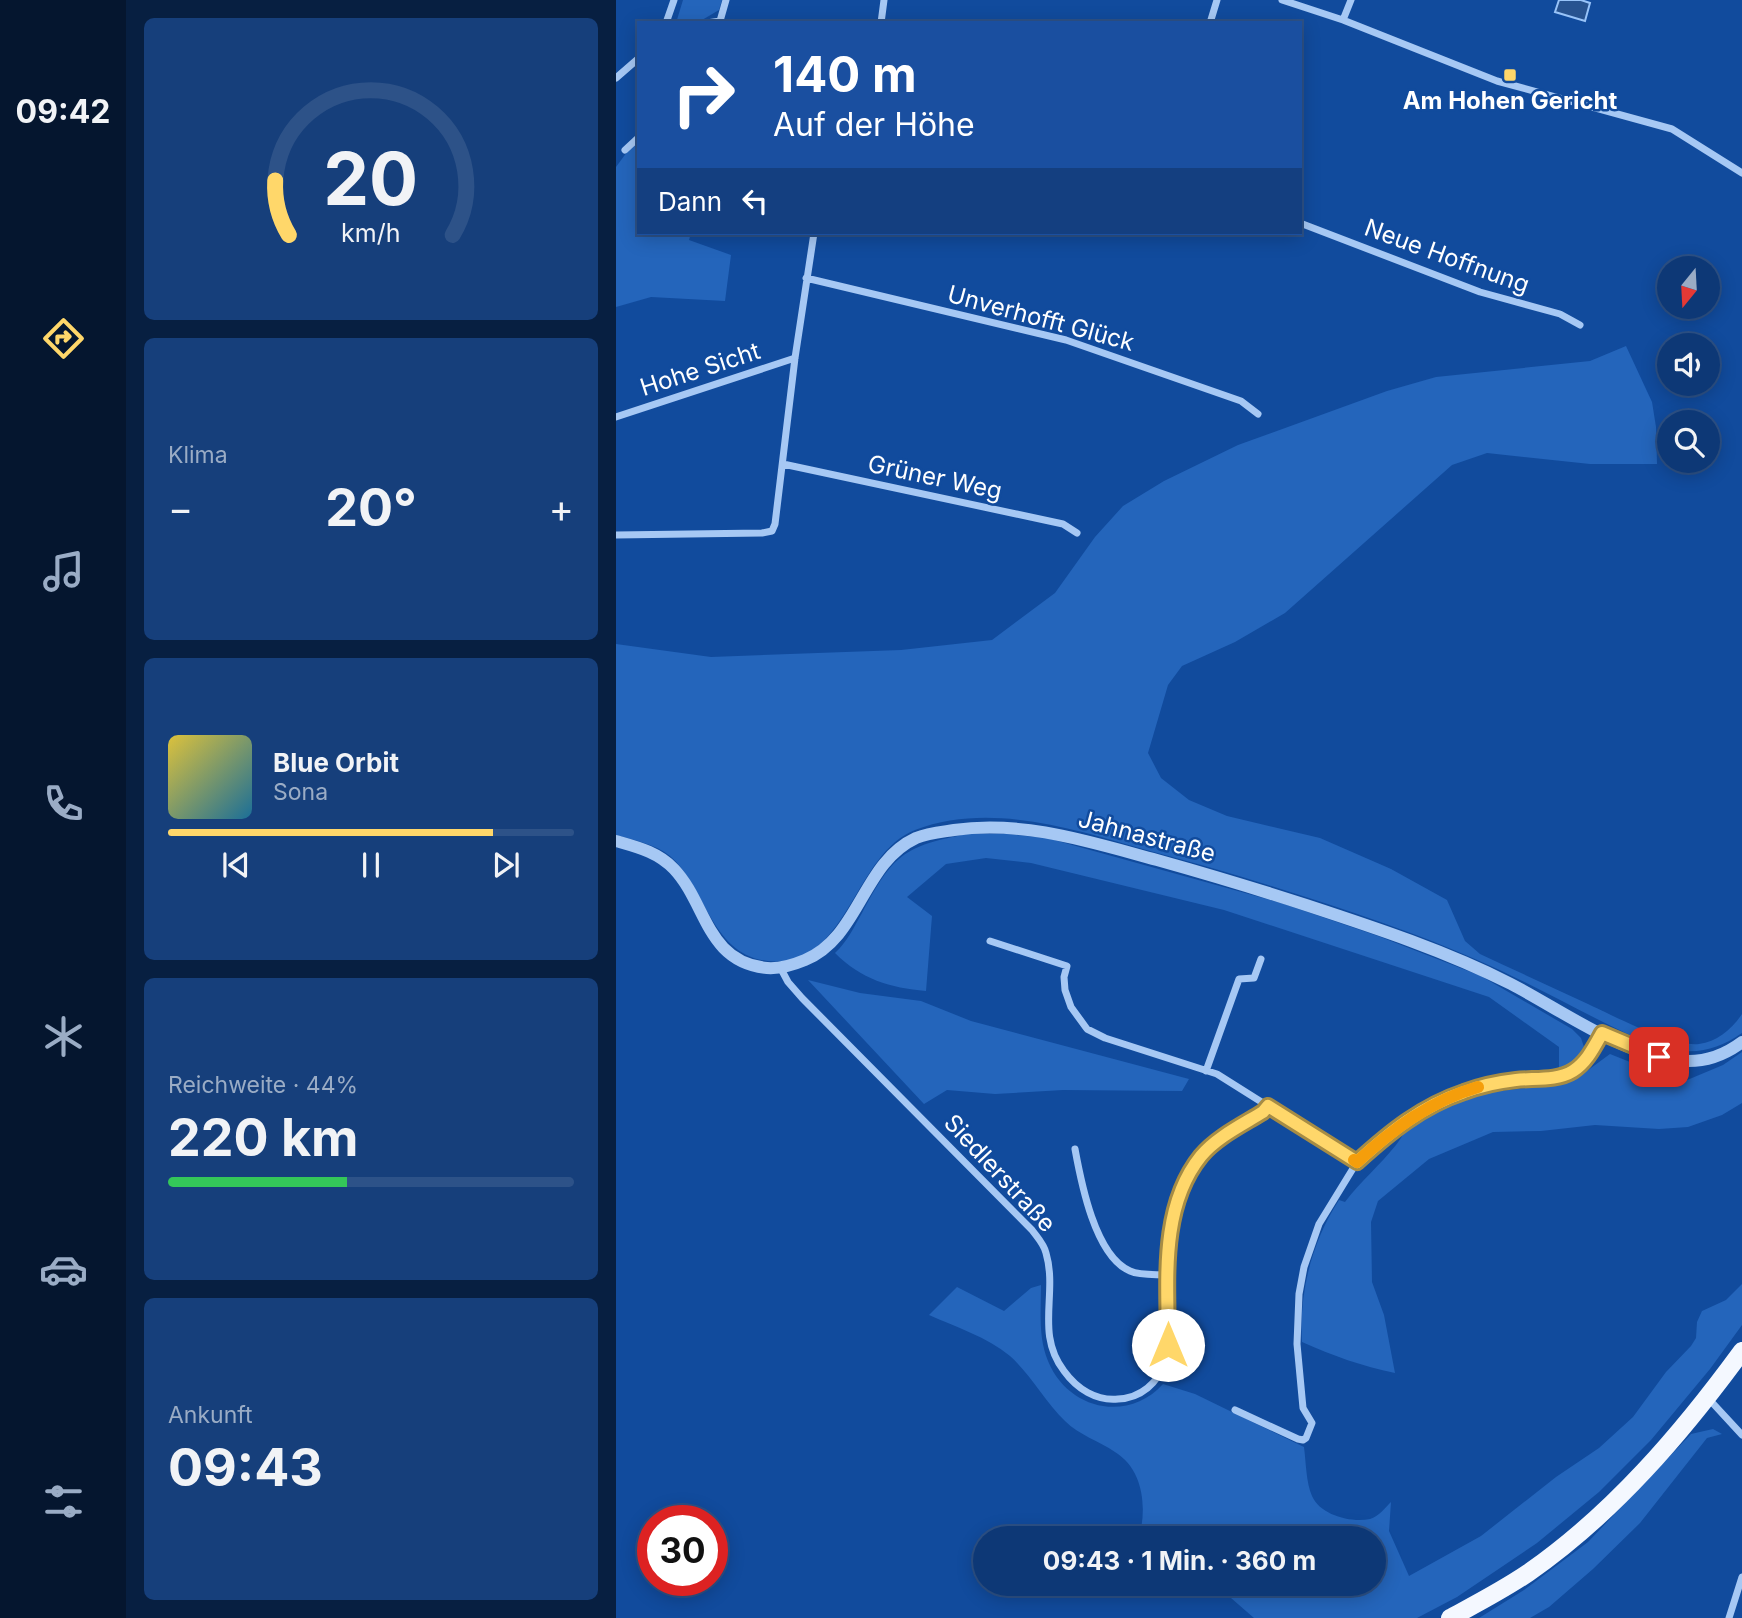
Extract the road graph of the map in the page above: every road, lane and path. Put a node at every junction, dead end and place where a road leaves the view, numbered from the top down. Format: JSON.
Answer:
{"nodes":[{"id":1,"x":674,"y":0,"type":"edge"},
{"id":2,"x":726,"y":0,"type":"edge"},
{"id":3,"x":884,"y":0,"type":"edge"},
{"id":4,"x":1217,"y":0,"type":"edge"},
{"id":5,"x":1282,"y":0,"type":"edge"},
{"id":6,"x":1351,"y":0,"type":"edge"},
{"id":7,"x":1343,"y":20,"type":"junction"},
{"id":8,"x":667,"y":21,"type":"edge"},
{"id":9,"x":720,"y":21,"type":"edge"},
{"id":10,"x":881,"y":21,"type":"edge"},
{"id":11,"x":1211,"y":21,"type":"edge"},
{"id":12,"x":637,"y":60,"type":"edge"},
{"id":13,"x":616,"y":78,"type":"edge"},
{"id":14,"x":637,"y":139,"type":"edge"},
{"id":15,"x":625,"y":149,"type":"dead end"},
{"id":16,"x":1742,"y":173,"type":"edge"},
{"id":17,"x":1302,"y":224,"type":"edge"},
{"id":18,"x":814,"y":235,"type":"edge"},
{"id":19,"x":806,"y":278,"type":"junction"},
{"id":20,"x":1580,"y":326,"type":"dead end"},
{"id":21,"x":795,"y":358,"type":"junction"},
{"id":22,"x":1258,"y":414,"type":"dead end"},
{"id":23,"x":616,"y":417,"type":"edge"},
{"id":24,"x":783,"y":464,"type":"junction"},
{"id":25,"x":1077,"y":533,"type":"dead end"},
{"id":26,"x":616,"y":535,"type":"edge"},
{"id":27,"x":616,"y":841,"type":"edge"},
{"id":28,"x":990,"y":941,"type":"dead end"},
{"id":29,"x":1261,"y":959,"type":"dead end"},
{"id":30,"x":780,"y":967,"type":"junction"},
{"id":31,"x":1602,"y":1033,"type":"junction"},
{"id":32,"x":1742,"y":1042,"type":"edge"},
{"id":33,"x":1206,"y":1071,"type":"junction"},
{"id":34,"x":1268,"y":1106,"type":"junction"},
{"id":35,"x":1074,"y":1149,"type":"dead end"},
{"id":36,"x":1357,"y":1162,"type":"junction"},
{"id":37,"x":1168,"y":1275,"type":"junction"},
{"id":38,"x":1742,"y":1351,"type":"edge"},
{"id":39,"x":1707,"y":1396,"type":"junction"},
{"id":40,"x":1236,"y":1410,"type":"dead end"},
{"id":41,"x":1742,"y":1435,"type":"edge"},
{"id":42,"x":1742,"y":1577,"type":"edge"},
{"id":43,"x":1450,"y":1618,"type":"edge"},
{"id":44,"x":1729,"y":1618,"type":"edge"}],
"edges":[{"from":1,"to":8,"type":"street"},
{"from":2,"to":9,"type":"street"},
{"from":3,"to":10,"type":"street"},
{"from":4,"to":11,"type":"street"},
{"from":5,"to":7,"type":"street"},
{"from":6,"to":7,"type":"street"},
{"from":7,"to":16,"type":"street"},
{"from":12,"to":13,"type":"street"},
{"from":14,"to":15,"type":"street"},
{"from":17,"to":20,"type":"street","name":"Neue Hoffnung"},
{"from":18,"to":19,"type":"street"},
{"from":19,"to":21,"type":"street"},
{"from":19,"to":22,"type":"street","name":"Unverhofft Glück"},
{"from":21,"to":23,"type":"street","name":"Hohe Sicht"},
{"from":21,"to":24,"type":"street"},
{"from":24,"to":25,"type":"street","name":"Grüner Weg"},
{"from":24,"to":26,"type":"street"},
{"from":27,"to":30,"type":"street","name":"Jahnastraße"},
{"from":28,"to":33,"type":"street"},
{"from":29,"to":33,"type":"street"},
{"from":30,"to":31,"type":"street","name":"Jahnastraße"},
{"from":30,"to":37,"type":"street","name":"Siedlerstraße"},
{"from":31,"to":32,"type":"street","name":"Jahnastraße"},
{"from":31,"to":36,"type":"street"},
{"from":33,"to":34,"type":"street"},
{"from":34,"to":36,"type":"street"},
{"from":34,"to":37,"type":"street","name":"Siedlerstraße"},
{"from":35,"to":37,"type":"street","name":"Siedlerstraße"},
{"from":36,"to":40,"type":"street"},
{"from":38,"to":39,"type":"main road"},
{"from":39,"to":41,"type":"street"},
{"from":39,"to":43,"type":"main road"},
{"from":42,"to":44,"type":"street"}]}
